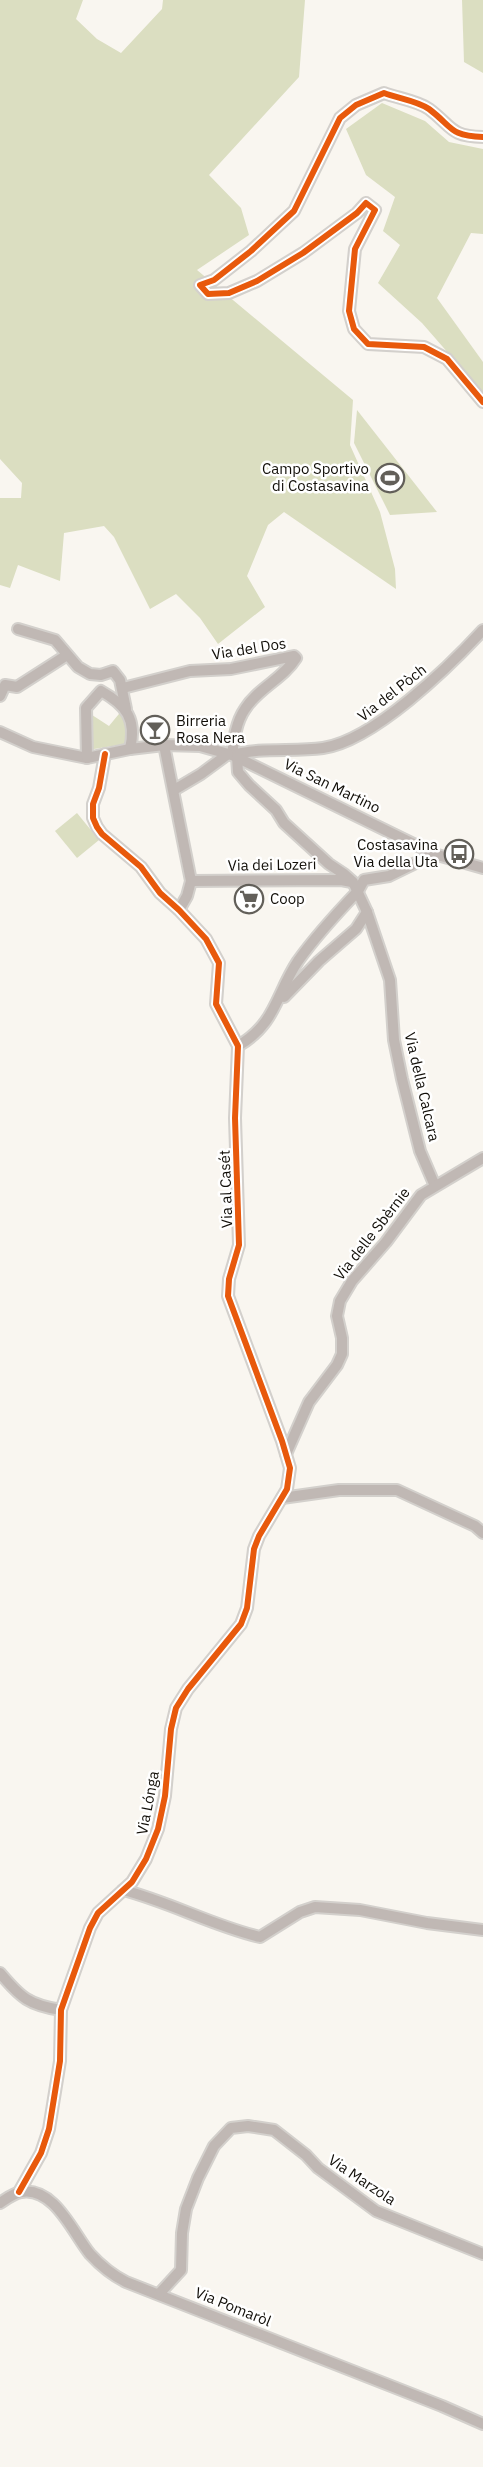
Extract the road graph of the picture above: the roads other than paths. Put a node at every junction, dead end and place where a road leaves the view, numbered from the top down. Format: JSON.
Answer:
{"nodes":[{"id":1,"x":483,"y":137,"type":"edge"},
{"id":2,"x":483,"y":402,"type":"edge"},
{"id":3,"x":18,"y":630,"type":"dead end"},
{"id":4,"x":483,"y":630,"type":"edge"},
{"id":5,"x":67,"y":655,"type":"junction"},
{"id":6,"x":123,"y":687,"type":"junction"},
{"id":7,"x":0,"y":696,"type":"edge"},
{"id":8,"x":126,"y":709,"type":"junction"},
{"id":9,"x":0,"y":732,"type":"edge"},
{"id":10,"x":164,"y":746,"type":"junction"},
{"id":11,"x":130,"y":749,"type":"junction"},
{"id":12,"x":105,"y":754,"type":"junction"},
{"id":13,"x":232,"y":755,"type":"junction"},
{"id":14,"x":87,"y":758,"type":"junction"},
{"id":15,"x":174,"y":790,"type":"junction"},
{"id":16,"x":434,"y":854,"type":"junction"},
{"id":17,"x":483,"y":868,"type":"edge"},
{"id":18,"x":191,"y":881,"type":"junction"},
{"id":19,"x":355,"y":887,"type":"junction"},
{"id":20,"x":179,"y":910,"type":"junction"},
{"id":21,"x":367,"y":912,"type":"junction"},
{"id":22,"x":277,"y":1004,"type":"junction"},
{"id":23,"x":238,"y":1046,"type":"junction"},
{"id":24,"x":483,"y":1158,"type":"edge"},
{"id":25,"x":435,"y":1186,"type":"junction"},
{"id":26,"x":286,"y":1454,"type":"junction"},
{"id":27,"x":282,"y":1498,"type":"junction"},
{"id":28,"x":483,"y":1533,"type":"edge"},
{"id":29,"x":123,"y":1890,"type":"junction"},
{"id":30,"x":483,"y":1930,"type":"edge"},
{"id":31,"x":0,"y":1973,"type":"edge"},
{"id":32,"x":61,"y":2010,"type":"junction"},
{"id":33,"x":19,"y":2192,"type":"junction"},
{"id":34,"x":0,"y":2203,"type":"edge"},
{"id":35,"x":483,"y":2254,"type":"edge"},
{"id":36,"x":159,"y":2294,"type":"junction"},
{"id":37,"x":483,"y":2424,"type":"edge"}],
"edges":[{"from":1,"to":2,"type":"street"},
{"from":3,"to":5,"type":"street"},
{"from":4,"to":13,"type":"street","name":"Via del Pòch"},
{"from":5,"to":6,"type":"street"},
{"from":5,"to":7,"type":"street"},
{"from":6,"to":8,"type":"street"},
{"from":6,"to":13,"type":"street","name":"Via del Dos"},
{"from":8,"to":11,"type":"street"},
{"from":8,"to":14,"type":"street"},
{"from":9,"to":14,"type":"street"},
{"from":10,"to":11,"type":"street","name":"Via San Martino"},
{"from":10,"to":13,"type":"street","name":"Via San Martino"},
{"from":10,"to":15,"type":"street"},
{"from":11,"to":12,"type":"street","name":"Via San Martino"},
{"from":12,"to":14,"type":"street","name":"Via San Martino"},
{"from":12,"to":20,"type":"street"},
{"from":13,"to":15,"type":"street"},
{"from":13,"to":16,"type":"street","name":"Via San Martino"},
{"from":13,"to":19,"type":"street","name":"Via della Calcara"},
{"from":15,"to":18,"type":"street"},
{"from":16,"to":17,"type":"street","name":"Via San Martino"},
{"from":16,"to":19,"type":"street"},
{"from":18,"to":19,"type":"street","name":"Via dei Lozeri"},
{"from":18,"to":20,"type":"street"},
{"from":19,"to":21,"type":"street","name":"Via della Calcara"},
{"from":19,"to":22,"type":"street"},
{"from":20,"to":23,"type":"street"},
{"from":21,"to":22,"type":"street"},
{"from":21,"to":25,"type":"street","name":"Via della Calcara"},
{"from":22,"to":23,"type":"street"},
{"from":23,"to":26,"type":"street","name":"Via al Casét"},
{"from":24,"to":25,"type":"street","name":"Via delle Sbèrnie"},
{"from":25,"to":26,"type":"street","name":"Via delle Sbèrnie"},
{"from":26,"to":27,"type":"street","name":"Via Lónga"},
{"from":27,"to":28,"type":"street"},
{"from":27,"to":29,"type":"street","name":"Via Lónga"},
{"from":29,"to":30,"type":"street"},
{"from":29,"to":32,"type":"street","name":"Via Lónga"},
{"from":31,"to":32,"type":"street"},
{"from":32,"to":33,"type":"street","name":"Via Lónga"},
{"from":33,"to":34,"type":"street"},
{"from":33,"to":36,"type":"street","name":"Via Pomaròl"},
{"from":35,"to":36,"type":"street","name":"Via Marzola"},
{"from":36,"to":37,"type":"street","name":"Via Pomaròl"}]}
